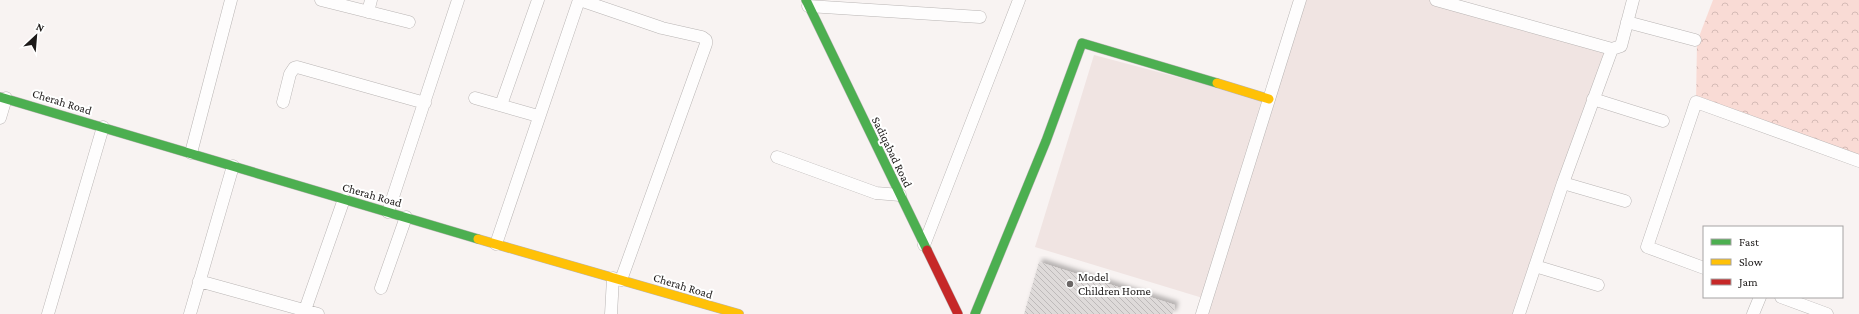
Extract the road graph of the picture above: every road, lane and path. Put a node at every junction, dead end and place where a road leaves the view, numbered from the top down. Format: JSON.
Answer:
{"nodes":[{"id":1,"x":231,"y":0,"type":"edge"},
{"id":2,"x":321,"y":0,"type":"edge"},
{"id":3,"x":371,"y":0,"type":"edge"},
{"id":4,"x":458,"y":0,"type":"edge"},
{"id":5,"x":538,"y":0,"type":"edge"},
{"id":6,"x":579,"y":0,"type":"edge"},
{"id":7,"x":1019,"y":0,"type":"edge"},
{"id":8,"x":1300,"y":0,"type":"edge"},
{"id":9,"x":1436,"y":0,"type":"edge"},
{"id":10,"x":1633,"y":0,"type":"edge"},
{"id":11,"x":807,"y":3,"type":"edge"},
{"id":12,"x":875,"y":5,"type":"edge"},
{"id":13,"x":368,"y":12,"type":"junction"},
{"id":14,"x":980,"y":17,"type":"dead end"},
{"id":15,"x":409,"y":22,"type":"dead end"},
{"id":16,"x":1627,"y":22,"type":"junction"},
{"id":17,"x":1695,"y":40,"type":"dead end"},
{"id":18,"x":1612,"y":49,"type":"junction"},
{"id":19,"x":3,"y":97,"type":"edge"},
{"id":20,"x":475,"y":98,"type":"dead end"},
{"id":21,"x":1269,"y":99,"type":"junction"},
{"id":22,"x":1593,"y":99,"type":"junction"},
{"id":23,"x":283,"y":102,"type":"dead end"},
{"id":24,"x":425,"y":103,"type":"junction"},
{"id":25,"x":501,"y":105,"type":"junction"},
{"id":26,"x":538,"y":116,"type":"junction"},
{"id":27,"x":0,"y":118,"type":"edge"},
{"id":28,"x":1663,"y":121,"type":"dead end"},
{"id":29,"x":103,"y":127,"type":"junction"},
{"id":30,"x":191,"y":153,"type":"junction"},
{"id":31,"x":777,"y":157,"type":"dead end"},
{"id":32,"x":1859,"y":161,"type":"edge"},
{"id":33,"x":233,"y":166,"type":"junction"},
{"id":34,"x":1563,"y":183,"type":"junction"},
{"id":35,"x":900,"y":195,"type":"junction"},
{"id":36,"x":344,"y":199,"type":"junction"},
{"id":37,"x":1625,"y":201,"type":"dead end"},
{"id":38,"x":388,"y":212,"type":"junction"},
{"id":39,"x":406,"y":217,"type":"junction"},
{"id":40,"x":496,"y":244,"type":"junction"},
{"id":41,"x":924,"y":245,"type":"junction"},
{"id":42,"x":1534,"y":266,"type":"junction"},
{"id":43,"x":1703,"y":268,"type":"edge"},
{"id":44,"x":617,"y":279,"type":"junction"},
{"id":45,"x":199,"y":281,"type":"junction"},
{"id":46,"x":1598,"y":285,"type":"dead end"},
{"id":47,"x":381,"y":288,"type":"dead end"},
{"id":48,"x":1760,"y":298,"type":"edge"},
{"id":49,"x":1784,"y":298,"type":"edge"},
{"id":50,"x":305,"y":310,"type":"junction"},
{"id":51,"x":718,"y":311,"type":"edge"},
{"id":52,"x":48,"y":314,"type":"edge"},
{"id":53,"x":190,"y":314,"type":"edge"},
{"id":54,"x":318,"y":314,"type":"edge"},
{"id":55,"x":611,"y":314,"type":"edge"},
{"id":56,"x":739,"y":314,"type":"edge"},
{"id":57,"x":958,"y":314,"type":"edge"},
{"id":58,"x":975,"y":314,"type":"edge"},
{"id":59,"x":1202,"y":314,"type":"edge"},
{"id":60,"x":1519,"y":314,"type":"edge"},
{"id":61,"x":1753,"y":314,"type":"edge"},
{"id":62,"x":1827,"y":314,"type":"edge"}],
"edges":[{"from":1,"to":30,"type":"street"},
{"from":2,"to":13,"type":"street"},
{"from":3,"to":13,"type":"street"},
{"from":4,"to":24,"type":"street"},
{"from":5,"to":25,"type":"street"},
{"from":6,"to":26,"type":"street"},
{"from":6,"to":44,"type":"street"},
{"from":7,"to":41,"type":"street"},
{"from":8,"to":21,"type":"street"},
{"from":9,"to":18,"type":"street"},
{"from":10,"to":16,"type":"street"},
{"from":11,"to":12,"type":"street"},
{"from":11,"to":35,"type":"street","name":"Sadiqabad Road"},
{"from":12,"to":14,"type":"street"},
{"from":13,"to":15,"type":"street"},
{"from":16,"to":17,"type":"street"},
{"from":16,"to":18,"type":"street"},
{"from":18,"to":22,"type":"street"},
{"from":19,"to":27,"type":"street"},
{"from":19,"to":29,"type":"street","name":"Cherah Road"},
{"from":20,"to":25,"type":"street"},
{"from":21,"to":58,"type":"street"},
{"from":21,"to":59,"type":"street"},
{"from":22,"to":28,"type":"street"},
{"from":22,"to":34,"type":"street"},
{"from":23,"to":24,"type":"street"},
{"from":24,"to":38,"type":"street"},
{"from":25,"to":26,"type":"street"},
{"from":26,"to":40,"type":"street"},
{"from":29,"to":30,"type":"street","name":"Cherah Road"},
{"from":29,"to":52,"type":"street"},
{"from":30,"to":33,"type":"street","name":"Cherah Road"},
{"from":31,"to":35,"type":"street"},
{"from":32,"to":43,"type":"street"},
{"from":33,"to":36,"type":"street","name":"Cherah Road"},
{"from":33,"to":45,"type":"street"},
{"from":34,"to":37,"type":"street"},
{"from":34,"to":42,"type":"street"},
{"from":35,"to":41,"type":"street","name":"Sadiqabad Road"},
{"from":36,"to":38,"type":"street","name":"Cherah Road"},
{"from":36,"to":50,"type":"street"},
{"from":38,"to":39,"type":"street","name":"Cherah Road"},
{"from":39,"to":40,"type":"street","name":"Cherah Road"},
{"from":39,"to":47,"type":"street"},
{"from":40,"to":44,"type":"street","name":"Cherah Road"},
{"from":41,"to":57,"type":"street","name":"Sadiqabad Road"},
{"from":42,"to":46,"type":"street"},
{"from":42,"to":60,"type":"street"},
{"from":44,"to":51,"type":"street","name":"Cherah Road"},
{"from":44,"to":55,"type":"street"},
{"from":45,"to":50,"type":"street"},
{"from":45,"to":53,"type":"street"},
{"from":48,"to":61,"type":"street"},
{"from":49,"to":62,"type":"street"},
{"from":50,"to":54,"type":"street"},
{"from":51,"to":56,"type":"street","name":"Cherah Road"}]}
